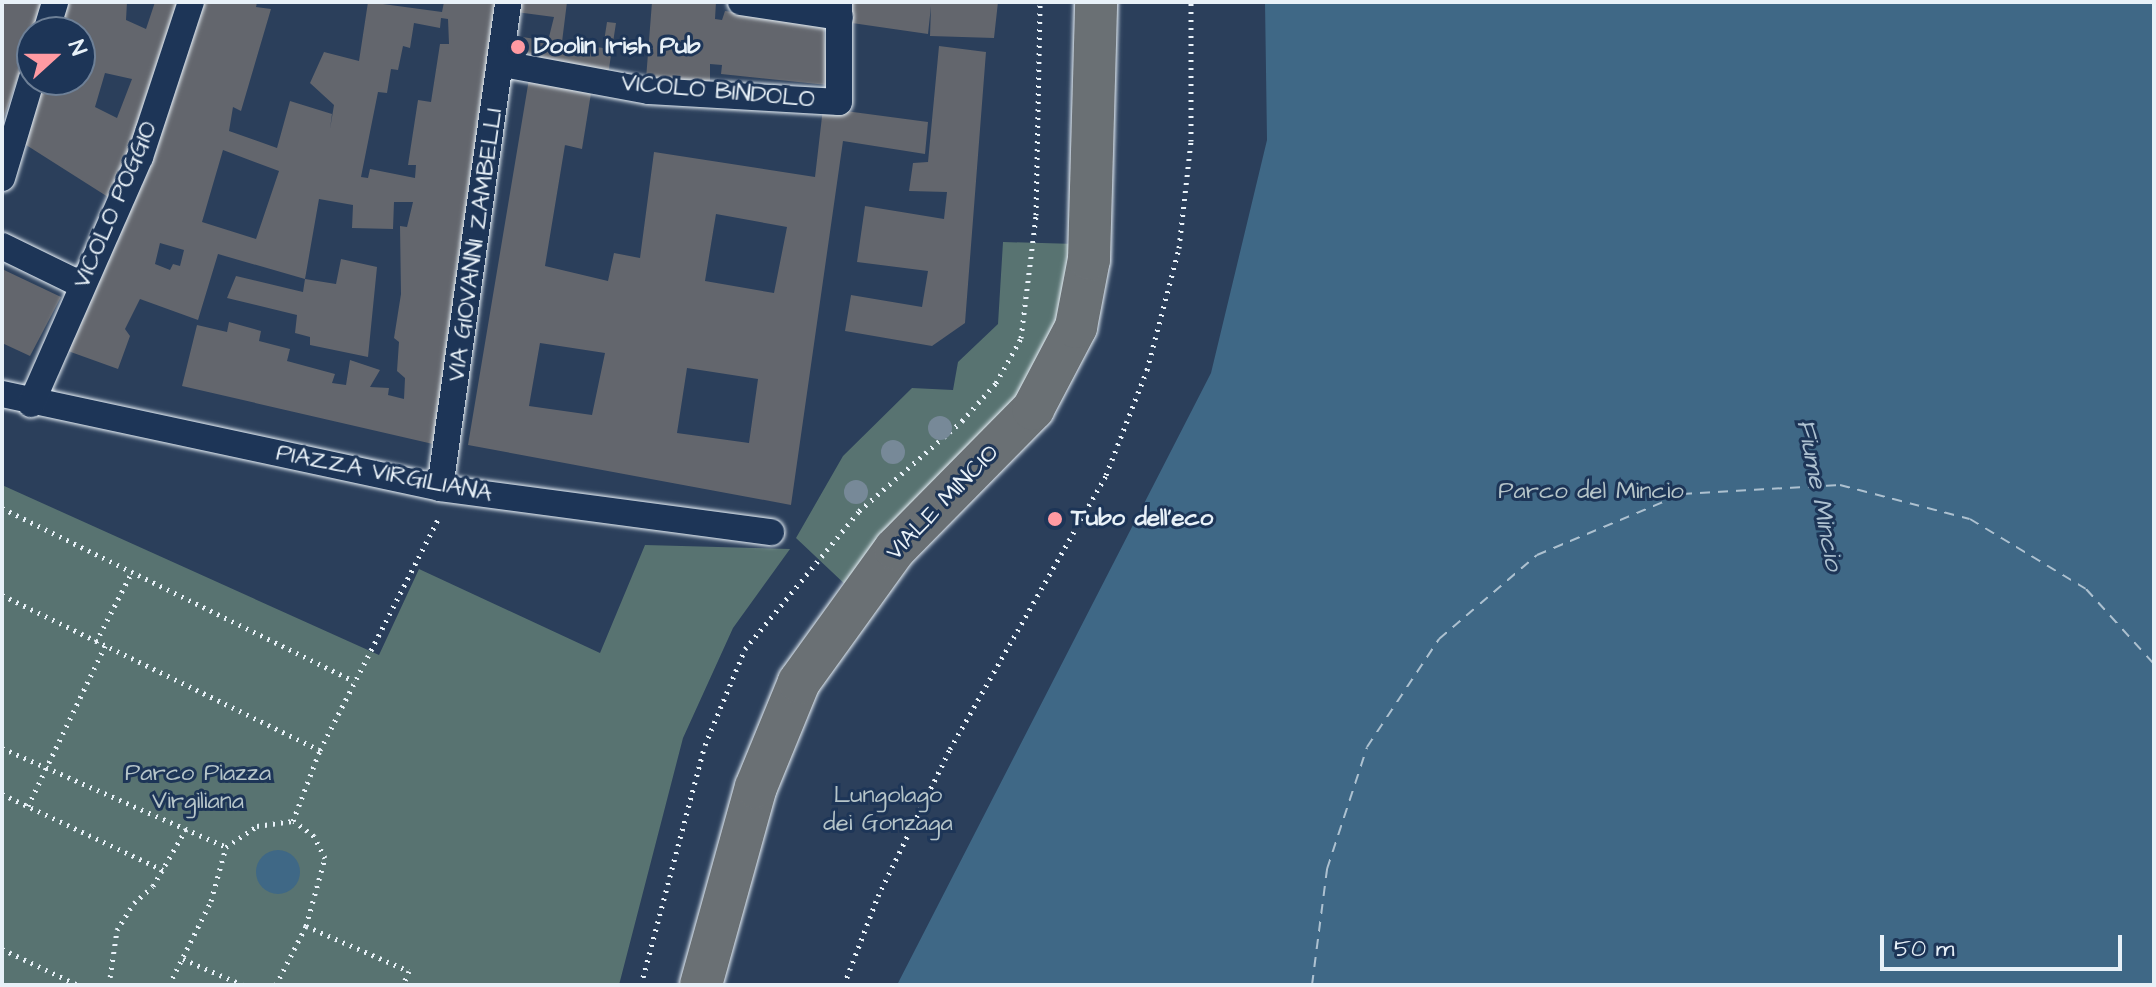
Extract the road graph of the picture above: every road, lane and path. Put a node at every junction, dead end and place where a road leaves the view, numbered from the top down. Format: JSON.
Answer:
{"nodes":[{"id":1,"x":191,"y":2,"type":"edge"},
{"id":2,"x":508,"y":2,"type":"edge"},
{"id":3,"x":741,"y":2,"type":"edge"},
{"id":4,"x":1040,"y":2,"type":"edge"},
{"id":5,"x":1096,"y":2,"type":"edge"},
{"id":6,"x":1191,"y":2,"type":"edge"},
{"id":7,"x":840,"y":10,"type":"edge"},
{"id":8,"x":503,"y":64,"type":"junction"},
{"id":9,"x":27,"y":96,"type":"edge"},
{"id":10,"x":2,"y":178,"type":"edge"},
{"id":11,"x":2,"y":246,"type":"edge"},
{"id":12,"x":82,"y":285,"type":"junction"},
{"id":13,"x":2,"y":394,"type":"edge"},
{"id":14,"x":31,"y":404,"type":"junction"},
{"id":15,"x":440,"y":488,"type":"junction"},
{"id":16,"x":2,"y":508,"type":"edge"},
{"id":17,"x":771,"y":532,"type":"dead end"},
{"id":18,"x":132,"y":572,"type":"junction"},
{"id":19,"x":2,"y":595,"type":"edge"},
{"id":20,"x":96,"y":642,"type":"junction"},
{"id":21,"x":105,"y":646,"type":"junction"},
{"id":22,"x":354,"y":681,"type":"junction"},
{"id":23,"x":2,"y":748,"type":"edge"},
{"id":24,"x":320,"y":750,"type":"junction"},
{"id":25,"x":48,"y":769,"type":"junction"},
{"id":26,"x":2,"y":794,"type":"edge"},
{"id":27,"x":28,"y":806,"type":"junction"},
{"id":28,"x":293,"y":821,"type":"junction"},
{"id":29,"x":186,"y":829,"type":"junction"},
{"id":30,"x":226,"y":847,"type":"junction"},
{"id":31,"x":163,"y":870,"type":"junction"},
{"id":32,"x":306,"y":926,"type":"junction"},
{"id":33,"x":2,"y":949,"type":"edge"},
{"id":34,"x":183,"y":959,"type":"junction"},
{"id":35,"x":78,"y":985,"type":"edge"},
{"id":36,"x":109,"y":985,"type":"edge"},
{"id":37,"x":169,"y":985,"type":"edge"},
{"id":38,"x":243,"y":985,"type":"edge"},
{"id":39,"x":276,"y":985,"type":"edge"},
{"id":40,"x":403,"y":985,"type":"edge"},
{"id":41,"x":641,"y":985,"type":"edge"},
{"id":42,"x":701,"y":985,"type":"edge"},
{"id":43,"x":844,"y":985,"type":"edge"}],
"edges":[{"from":1,"to":12,"type":"street","name":"VICOLO POGGIO"},
{"from":2,"to":8,"type":"street","name":"VIA GIOVANNI ZAMBELLI"},
{"from":3,"to":7,"type":"street"},
{"from":4,"to":41,"type":"path"},
{"from":5,"to":42,"type":"main road","name":"VIALE MINCIO"},
{"from":6,"to":43,"type":"path"},
{"from":7,"to":8,"type":"street","name":"VICOLO BINDOLO"},
{"from":8,"to":15,"type":"street","name":"VIA GIOVANNI ZAMBELLI"},
{"from":9,"to":10,"type":"street"},
{"from":11,"to":12,"type":"street"},
{"from":12,"to":14,"type":"street","name":"VICOLO POGGIO"},
{"from":13,"to":14,"type":"street","name":"PIAZZA VIRGILIANA"},
{"from":14,"to":15,"type":"street","name":"PIAZZA VIRGILIANA"},
{"from":15,"to":17,"type":"street","name":"PIAZZA VIRGILIANA"},
{"from":15,"to":22,"type":"path"},
{"from":16,"to":18,"type":"path"},
{"from":18,"to":20,"type":"path"},
{"from":18,"to":22,"type":"path"},
{"from":19,"to":20,"type":"path"},
{"from":20,"to":21,"type":"path"},
{"from":21,"to":24,"type":"path"},
{"from":21,"to":25,"type":"path"},
{"from":22,"to":24,"type":"path"},
{"from":23,"to":25,"type":"path"},
{"from":24,"to":28,"type":"path"},
{"from":25,"to":27,"type":"path"},
{"from":25,"to":29,"type":"path"},
{"from":26,"to":27,"type":"path"},
{"from":27,"to":31,"type":"path"},
{"from":28,"to":30,"type":"path"},
{"from":28,"to":32,"type":"path"},
{"from":29,"to":30,"type":"path"},
{"from":29,"to":31,"type":"path"},
{"from":30,"to":34,"type":"path"},
{"from":31,"to":36,"type":"path"},
{"from":32,"to":39,"type":"path"},
{"from":32,"to":40,"type":"path"},
{"from":33,"to":35,"type":"path"},
{"from":34,"to":37,"type":"path"},
{"from":34,"to":38,"type":"path"}]}
